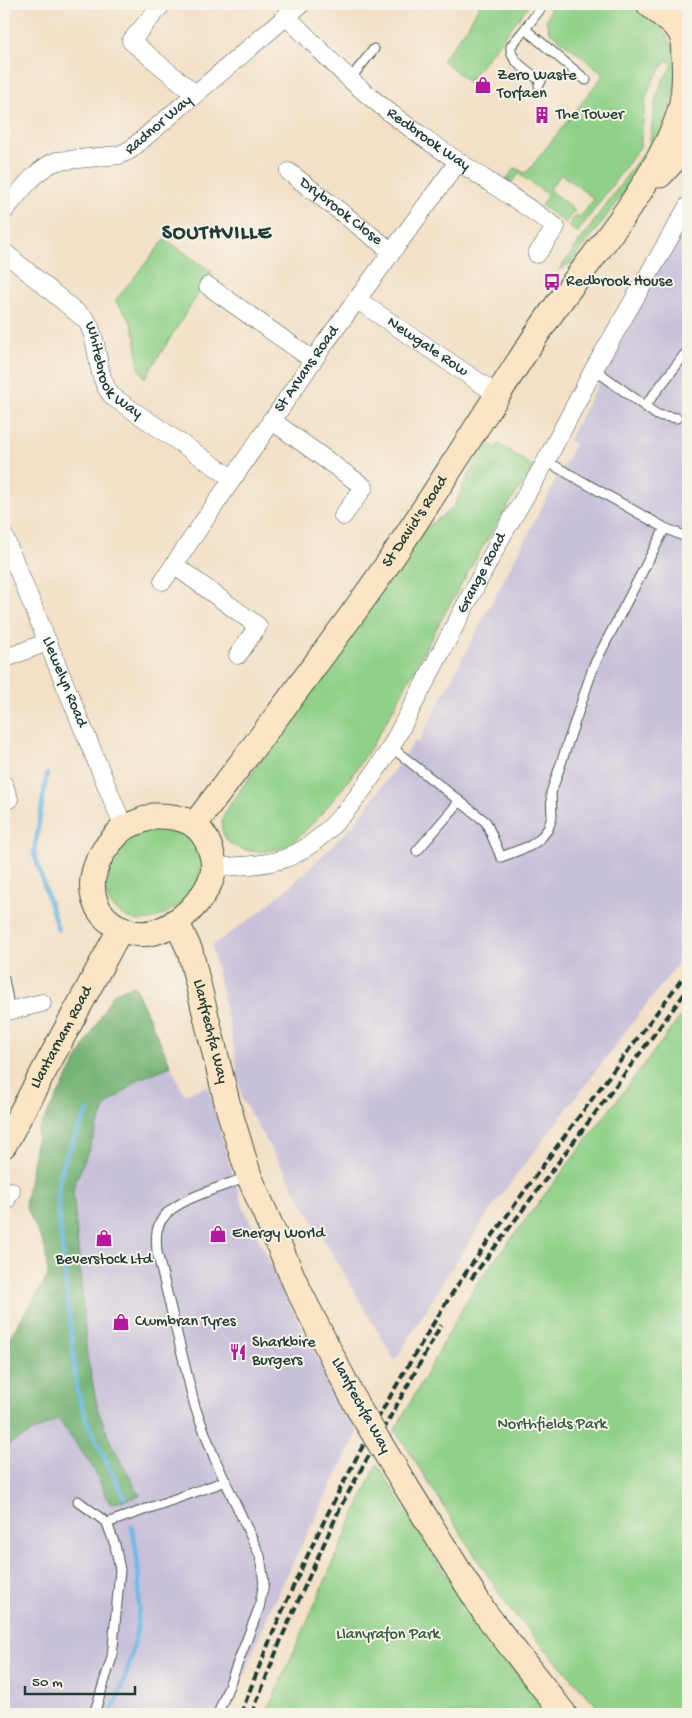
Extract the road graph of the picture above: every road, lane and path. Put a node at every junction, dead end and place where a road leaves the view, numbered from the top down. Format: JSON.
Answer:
{"nodes":[{"id":1,"x":162,"y":4,"type":"edge"},
{"id":2,"x":301,"y":4,"type":"edge"},
{"id":3,"x":544,"y":4,"type":"edge"},
{"id":4,"x":649,"y":4,"type":"edge"},
{"id":5,"x":675,"y":4,"type":"edge"},
{"id":6,"x":286,"y":16,"type":"junction"},
{"id":7,"x":525,"y":29,"type":"junction"},
{"id":8,"x":683,"y":38,"type":"edge"},
{"id":9,"x":374,"y":50,"type":"dead end"},
{"id":10,"x":350,"y":79,"type":"junction"},
{"id":11,"x":586,"y":80,"type":"dead end"},
{"id":12,"x":539,"y":85,"type":"dead end"},
{"id":13,"x":195,"y":94,"type":"junction"},
{"id":14,"x":688,"y":145,"type":"edge"},
{"id":15,"x":458,"y":162,"type":"junction"},
{"id":16,"x":289,"y":172,"type":"dead end"},
{"id":17,"x":688,"y":206,"type":"edge"},
{"id":18,"x":4,"y":211,"type":"edge"},
{"id":19,"x":625,"y":214,"type":"junction"},
{"id":20,"x":392,"y":251,"type":"junction"},
{"id":21,"x":4,"y":252,"type":"edge"},
{"id":22,"x":538,"y":254,"type":"dead end"},
{"id":23,"x":208,"y":286,"type":"dead end"},
{"id":24,"x":356,"y":299,"type":"junction"},
{"id":25,"x":688,"y":350,"type":"edge"},
{"id":26,"x":313,"y":360,"type":"junction"},
{"id":27,"x":594,"y":369,"type":"junction"},
{"id":28,"x":498,"y":395,"type":"junction"},
{"id":29,"x":645,"y":406,"type":"junction"},
{"id":30,"x":677,"y":418,"type":"dead end"},
{"id":31,"x":271,"y":420,"type":"junction"},
{"id":32,"x":546,"y":461,"type":"junction"},
{"id":33,"x":232,"y":478,"type":"junction"},
{"id":34,"x":343,"y":516,"type":"dead end"},
{"id":35,"x":665,"y":528,"type":"junction"},
{"id":36,"x":4,"y":536,"type":"edge"},
{"id":37,"x":688,"y":538,"type":"edge"},
{"id":38,"x":174,"y":565,"type":"junction"},
{"id":39,"x":163,"y":581,"type":"dead end"},
{"id":40,"x":47,"y":642,"type":"junction"},
{"id":41,"x":238,"y":655,"type":"dead end"},
{"id":42,"x":4,"y":659,"type":"edge"},
{"id":43,"x":391,"y":747,"type":"junction"},
{"id":44,"x":460,"y":801,"type":"junction"},
{"id":45,"x":195,"y":824,"type":"junction"},
{"id":46,"x":124,"y":828,"type":"junction"},
{"id":47,"x":417,"y":851,"type":"dead end"},
{"id":48,"x":214,"y":867,"type":"junction"},
{"id":49,"x":176,"y":921,"type":"junction"},
{"id":50,"x":121,"y":928,"type":"junction"},
{"id":51,"x":4,"y":979,"type":"edge"},
{"id":52,"x":42,"y":1003,"type":"dead end"},
{"id":53,"x":7,"y":1012,"type":"edge"},
{"id":54,"x":4,"y":1145,"type":"edge"},
{"id":55,"x":249,"y":1176,"type":"junction"},
{"id":56,"x":226,"y":1482,"type":"junction"},
{"id":57,"x":78,"y":1501,"type":"dead end"},
{"id":58,"x":107,"y":1523,"type":"junction"},
{"id":59,"x":94,"y":1714,"type":"edge"},
{"id":60,"x":218,"y":1714,"type":"edge"},
{"id":61,"x":564,"y":1714,"type":"edge"}],
"edges":[{"from":1,"to":13,"type":"street"},
{"from":2,"to":6,"type":"street","name":"Radnor Way"},
{"from":3,"to":7,"type":"lane"},
{"from":4,"to":8,"type":"street"},
{"from":5,"to":8,"type":"street","name":"St David's Road"},
{"from":6,"to":10,"type":"street","name":"Redbrook Way"},
{"from":6,"to":13,"type":"street","name":"Radnor Way"},
{"from":7,"to":11,"type":"lane"},
{"from":7,"to":12,"type":"lane"},
{"from":8,"to":19,"type":"street","name":"St David's Road"},
{"from":9,"to":10,"type":"lane"},
{"from":10,"to":15,"type":"street","name":"Redbrook Way"},
{"from":13,"to":18,"type":"street","name":"Radnor Way"},
{"from":14,"to":19,"type":"street","name":"St David's Road"},
{"from":15,"to":20,"type":"street","name":"St Arvans Road"},
{"from":15,"to":22,"type":"street","name":"Redbrook Way"},
{"from":16,"to":20,"type":"street","name":"Drybrook Close"},
{"from":17,"to":27,"type":"street","name":"Grange Road"},
{"from":19,"to":28,"type":"street","name":"St David's Road"},
{"from":20,"to":24,"type":"street","name":"St Arvans Road"},
{"from":21,"to":33,"type":"street","name":"Whitebrook Way"},
{"from":23,"to":26,"type":"street"},
{"from":24,"to":26,"type":"street","name":"St Arvans Road"},
{"from":24,"to":28,"type":"street","name":"Newgale Row"},
{"from":25,"to":29,"type":"lane"},
{"from":26,"to":31,"type":"street","name":"St Arvans Road"},
{"from":27,"to":29,"type":"lane"},
{"from":27,"to":32,"type":"street","name":"Grange Road"},
{"from":28,"to":45,"type":"street","name":"St David's Road"},
{"from":29,"to":30,"type":"lane"},
{"from":31,"to":33,"type":"street","name":"St Arvans Road"},
{"from":31,"to":34,"type":"street"},
{"from":32,"to":35,"type":"lane"},
{"from":32,"to":43,"type":"street","name":"Grange Road"},
{"from":33,"to":38,"type":"street","name":"St Arvans Road"},
{"from":35,"to":37,"type":"lane"},
{"from":35,"to":44,"type":"lane"},
{"from":36,"to":40,"type":"street","name":"Llewelyn Road"},
{"from":38,"to":39,"type":"street","name":"St Arvans Road"},
{"from":38,"to":41,"type":"street"},
{"from":40,"to":42,"type":"street"},
{"from":40,"to":46,"type":"street","name":"Llewelyn Road"},
{"from":43,"to":44,"type":"lane"},
{"from":43,"to":48,"type":"street","name":"Grange Road"},
{"from":44,"to":47,"type":"lane"},
{"from":45,"to":46,"type":"street"},
{"from":45,"to":48,"type":"street"},
{"from":46,"to":50,"type":"street"},
{"from":48,"to":49,"type":"street"},
{"from":49,"to":50,"type":"street"},
{"from":49,"to":55,"type":"street","name":"Llanfrechfa Way"},
{"from":50,"to":54,"type":"street","name":"Llantarnam Road"},
{"from":51,"to":53,"type":"lane"},
{"from":52,"to":53,"type":"street"},
{"from":55,"to":56,"type":"lane"},
{"from":55,"to":61,"type":"street","name":"Llanfrechfa Way","bridge":true},
{"from":56,"to":58,"type":"lane"},
{"from":56,"to":60,"type":"lane"},
{"from":57,"to":58,"type":"lane"},
{"from":58,"to":59,"type":"lane"}]}
